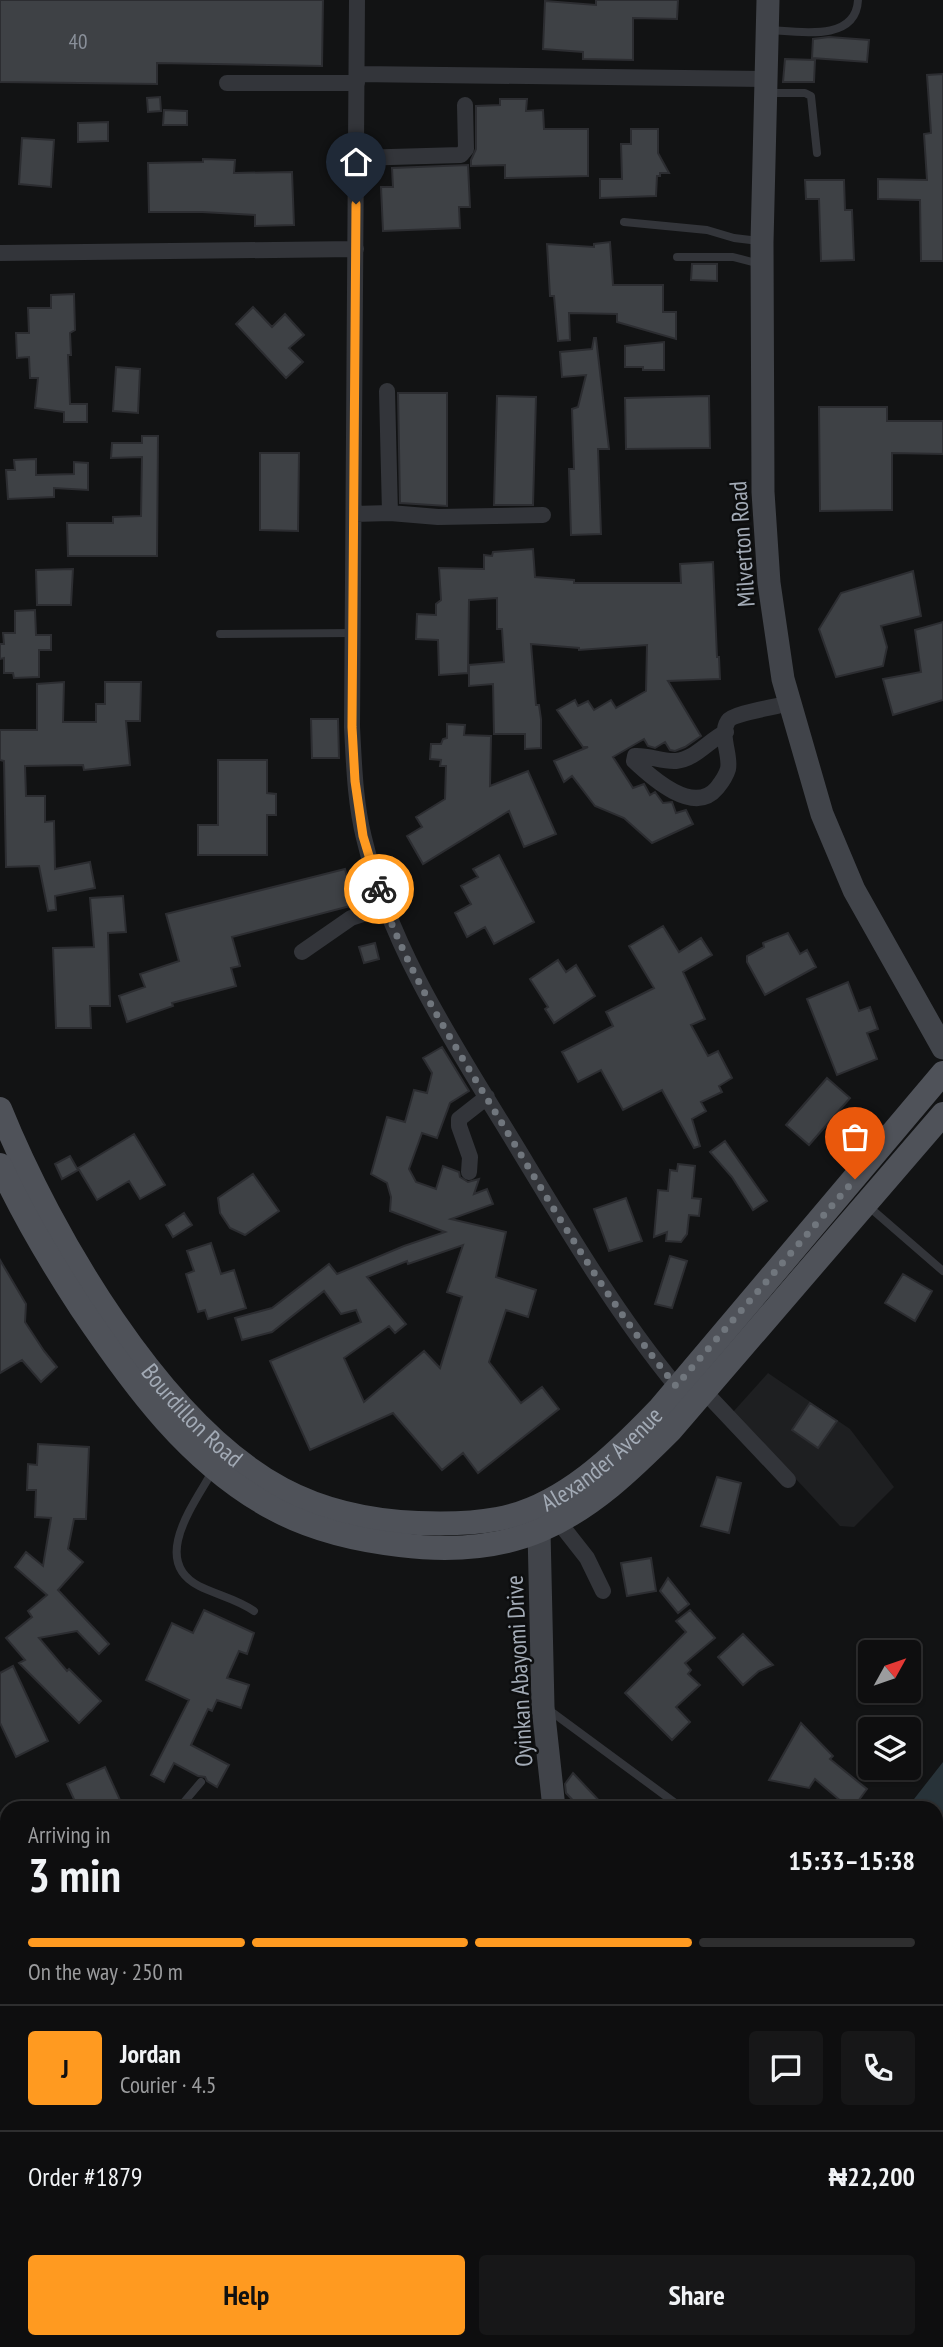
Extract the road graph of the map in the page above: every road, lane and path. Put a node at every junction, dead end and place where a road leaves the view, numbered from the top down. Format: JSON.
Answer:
{"nodes":[{"id":1,"x":357,"y":0,"type":"edge"},
{"id":2,"x":768,"y":0,"type":"edge"},
{"id":3,"x":858,"y":0,"type":"edge"},
{"id":4,"x":767,"y":30,"type":"junction"},
{"id":5,"x":357,"y":78,"type":"junction"},
{"id":6,"x":227,"y":83,"type":"dead end"},
{"id":7,"x":765,"y":86,"type":"junction"},
{"id":8,"x":465,"y":105,"type":"dead end"},
{"id":9,"x":817,"y":153,"type":"dead end"},
{"id":10,"x":356,"y":158,"type":"junction"},
{"id":11,"x":624,"y":222,"type":"dead end"},
{"id":12,"x":762,"y":242,"type":"junction"},
{"id":13,"x":356,"y":249,"type":"junction"},
{"id":14,"x":0,"y":253,"type":"edge"},
{"id":15,"x":677,"y":257,"type":"dead end"},
{"id":16,"x":762,"y":265,"type":"junction"},
{"id":17,"x":387,"y":391,"type":"dead end"},
{"id":18,"x":390,"y":513,"type":"junction"},
{"id":19,"x":354,"y":514,"type":"junction"},
{"id":20,"x":543,"y":515,"type":"dead end"},
{"id":21,"x":353,"y":633,"type":"junction"},
{"id":22,"x":220,"y":634,"type":"dead end"},
{"id":23,"x":789,"y":704,"type":"junction"},
{"id":24,"x":726,"y":733,"type":"junction"},
{"id":25,"x":385,"y":907,"type":"junction"},
{"id":26,"x":302,"y":952,"type":"dead end"},
{"id":27,"x":943,"y":1048,"type":"edge"},
{"id":28,"x":943,"y":1073,"type":"edge"},
{"id":29,"x":486,"y":1097,"type":"junction"},
{"id":30,"x":0,"y":1109,"type":"edge"},
{"id":31,"x":943,"y":1114,"type":"edge"},
{"id":32,"x":0,"y":1165,"type":"edge"},
{"id":33,"x":469,"y":1172,"type":"dead end"},
{"id":34,"x":865,"y":1205,"type":"junction"},
{"id":35,"x":811,"y":1251,"type":"junction"},
{"id":36,"x":943,"y":1271,"type":"edge"},
{"id":37,"x":676,"y":1386,"type":"junction"},
{"id":38,"x":704,"y":1391,"type":"junction"},
{"id":39,"x":213,"y":1469,"type":"junction"},
{"id":40,"x":788,"y":1480,"type":"dead end"},
{"id":41,"x":540,"y":1522,"type":"junction"},
{"id":42,"x":603,"y":1591,"type":"dead end"},
{"id":43,"x":254,"y":1611,"type":"dead end"},
{"id":44,"x":544,"y":1707,"type":"junction"},
{"id":45,"x":201,"y":1782,"type":"dead end"},
{"id":46,"x":185,"y":1801,"type":"edge"},
{"id":47,"x":553,"y":1801,"type":"edge"},
{"id":48,"x":672,"y":1801,"type":"edge"}],
"edges":[{"from":1,"to":5,"type":"street"},
{"from":2,"to":4,"type":"street","name":"Milverton Road"},
{"from":3,"to":4,"type":"lane"},
{"from":4,"to":7,"type":"street","name":"Milverton Road"},
{"from":5,"to":6,"type":"street"},
{"from":5,"to":7,"type":"street"},
{"from":5,"to":10,"type":"street"},
{"from":7,"to":9,"type":"lane"},
{"from":7,"to":12,"type":"street","name":"Milverton Road"},
{"from":8,"to":10,"type":"street"},
{"from":10,"to":13,"type":"street"},
{"from":11,"to":12,"type":"lane"},
{"from":12,"to":16,"type":"street","name":"Milverton Road"},
{"from":13,"to":14,"type":"street"},
{"from":13,"to":19,"type":"street"},
{"from":15,"to":16,"type":"lane"},
{"from":16,"to":23,"type":"street","name":"Milverton Road"},
{"from":17,"to":18,"type":"street"},
{"from":18,"to":19,"type":"street"},
{"from":18,"to":20,"type":"street"},
{"from":19,"to":21,"type":"street"},
{"from":21,"to":22,"type":"lane"},
{"from":21,"to":25,"type":"street"},
{"from":23,"to":24,"type":"street"},
{"from":23,"to":27,"type":"street","name":"Milverton Road"},
{"from":24,"to":24,"type":"street"},
{"from":25,"to":26,"type":"street"},
{"from":25,"to":29,"type":"street"},
{"from":28,"to":35,"type":"main road","name":"Alexander Avenue"},
{"from":29,"to":33,"type":"street"},
{"from":29,"to":37,"type":"street"},
{"from":30,"to":41,"type":"main road","name":"Bourdillon Road"},
{"from":31,"to":34,"type":"main road","name":"Alexander Avenue"},
{"from":32,"to":39,"type":"main road","name":"Bourdillon Road"},
{"from":34,"to":35,"type":"main road","name":"Alexander Avenue"},
{"from":34,"to":36,"type":"lane"},
{"from":35,"to":37,"type":"main road","name":"Alexander Avenue"},
{"from":35,"to":38,"type":"main road","name":"Alexander Avenue"},
{"from":37,"to":41,"type":"main road","name":"Alexander Avenue"},
{"from":38,"to":40,"type":"street"},
{"from":38,"to":41,"type":"main road","name":"Alexander Avenue"},
{"from":39,"to":41,"type":"main road","name":"Bourdillon Road"},
{"from":39,"to":43,"type":"lane"},
{"from":41,"to":42,"type":"street"},
{"from":41,"to":44,"type":"street","name":"Oyinkan Abayomi Drive"},
{"from":44,"to":47,"type":"street","name":"Oyinkan Abayomi Drive"},
{"from":44,"to":48,"type":"lane"},
{"from":45,"to":46,"type":"lane"}]}
